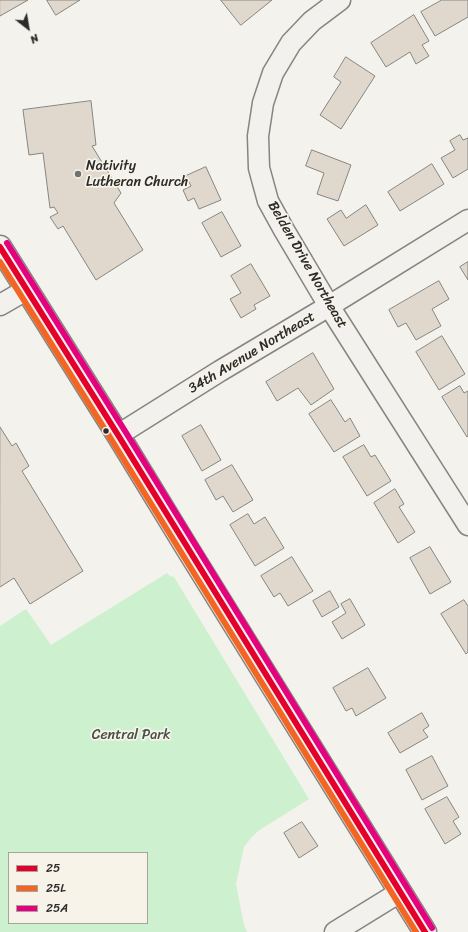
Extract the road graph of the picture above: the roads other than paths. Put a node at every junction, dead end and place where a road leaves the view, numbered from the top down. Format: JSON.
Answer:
{"nodes":[{"id":1,"x":340,"y":0,"type":"edge"},
{"id":2,"x":468,"y":220,"type":"edge"},
{"id":3,"x":0,"y":247,"type":"edge"},
{"id":4,"x":26,"y":290,"type":"junction"},
{"id":5,"x":0,"y":305,"type":"edge"},
{"id":6,"x":330,"y":306,"type":"junction"},
{"id":7,"x":118,"y":436,"type":"junction"},
{"id":8,"x":468,"y":525,"type":"edge"},
{"id":9,"x":400,"y":892,"type":"junction"},
{"id":10,"x":335,"y":932,"type":"edge"},
{"id":11,"x":425,"y":932,"type":"edge"}],
"edges":[{"from":1,"to":6,"type":"street","name":"Belden Drive Northeast"},
{"from":2,"to":6,"type":"street","name":"34th Avenue Northeast"},
{"from":3,"to":4,"type":"main road"},
{"from":4,"to":5,"type":"street"},
{"from":4,"to":7,"type":"main road"},
{"from":6,"to":7,"type":"street","name":"34th Avenue Northeast"},
{"from":6,"to":8,"type":"street","name":"Belden Drive Northeast"},
{"from":7,"to":9,"type":"main road"},
{"from":9,"to":10,"type":"street"},
{"from":9,"to":11,"type":"main road"}]}
